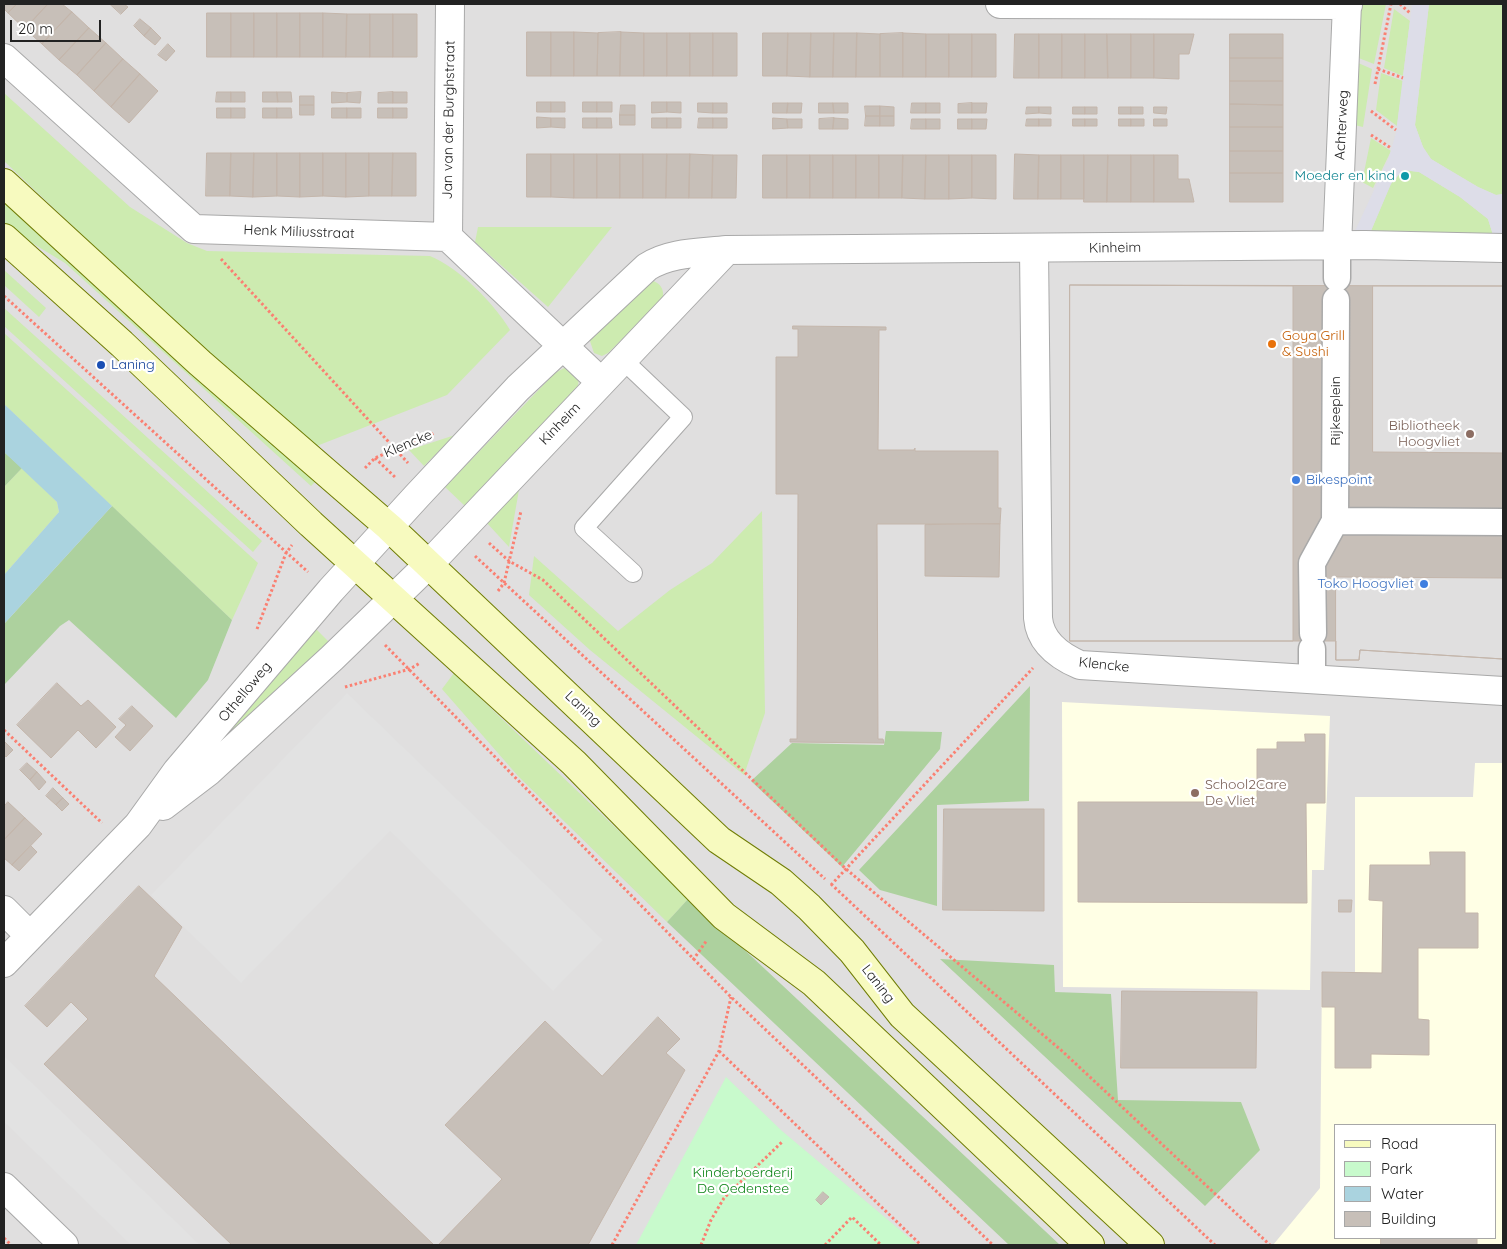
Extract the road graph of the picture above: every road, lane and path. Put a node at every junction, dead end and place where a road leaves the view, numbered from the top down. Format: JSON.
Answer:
{"nodes":[{"id":1,"x":450,"y":4,"type":"edge"},
{"id":2,"x":1000,"y":4,"type":"edge"},
{"id":3,"x":1348,"y":4,"type":"edge"},
{"id":4,"x":1400,"y":4,"type":"edge"},
{"id":5,"x":1411,"y":14,"type":"dead end"},
{"id":6,"x":4,"y":58,"type":"edge"},
{"id":7,"x":1370,"y":111,"type":"dead end"},
{"id":8,"x":1396,"y":130,"type":"dead end"},
{"id":9,"x":4,"y":184,"type":"edge"},
{"id":10,"x":194,"y":229,"type":"junction"},
{"id":11,"x":448,"y":237,"type":"junction"},
{"id":12,"x":4,"y":238,"type":"edge"},
{"id":13,"x":1337,"y":246,"type":"junction"},
{"id":14,"x":1503,"y":248,"type":"edge"},
{"id":15,"x":1034,"y":249,"type":"junction"},
{"id":16,"x":727,"y":250,"type":"junction"},
{"id":17,"x":4,"y":296,"type":"edge"},
{"id":18,"x":562,"y":346,"type":"junction"},
{"id":19,"x":623,"y":360,"type":"junction"},
{"id":20,"x":601,"y":382,"type":"junction"},
{"id":21,"x":438,"y":431,"type":"dead end"},
{"id":22,"x":395,"y":449,"type":"junction"},
{"id":23,"x":428,"y":484,"type":"junction"},
{"id":24,"x":344,"y":488,"type":"junction"},
{"id":25,"x":522,"y":507,"type":"dead end"},
{"id":26,"x":1335,"y":521,"type":"junction"},
{"id":27,"x":1503,"y":522,"type":"edge"},
{"id":28,"x":468,"y":523,"type":"junction"},
{"id":29,"x":389,"y":527,"type":"junction"},
{"id":30,"x":509,"y":561,"type":"junction"},
{"id":31,"x":356,"y":563,"type":"junction"},
{"id":32,"x":428,"y":565,"type":"junction"},
{"id":33,"x":633,"y":573,"type":"dead end"},
{"id":34,"x":331,"y":590,"type":"junction"},
{"id":35,"x":394,"y":598,"type":"junction"},
{"id":36,"x":479,"y":611,"type":"junction"},
{"id":37,"x":365,"y":626,"type":"junction"},
{"id":38,"x":444,"y":645,"type":"junction"},
{"id":39,"x":1052,"y":648,"type":"junction"},
{"id":40,"x":410,"y":669,"type":"junction"},
{"id":41,"x":1312,"y":678,"type":"junction"},
{"id":42,"x":339,"y":688,"type":"dead end"},
{"id":43,"x":1503,"y":691,"type":"edge"},
{"id":44,"x":4,"y":730,"type":"edge"},
{"id":45,"x":130,"y":833,"type":"junction"},
{"id":46,"x":846,"y":869,"type":"junction"},
{"id":47,"x":832,"y":885,"type":"dead end"},
{"id":48,"x":4,"y":910,"type":"edge"},
{"id":49,"x":30,"y":936,"type":"junction"},
{"id":50,"x":4,"y":963,"type":"edge"},
{"id":51,"x":731,"y":997,"type":"junction"},
{"id":52,"x":719,"y":1051,"type":"junction"},
{"id":53,"x":782,"y":1142,"type":"dead end"},
{"id":54,"x":4,"y":1187,"type":"edge"},
{"id":55,"x":4,"y":1238,"type":"edge"},
{"id":56,"x":11,"y":1245,"type":"edge"},
{"id":57,"x":64,"y":1245,"type":"edge"},
{"id":58,"x":612,"y":1245,"type":"edge"},
{"id":59,"x":701,"y":1245,"type":"edge"},
{"id":60,"x":825,"y":1245,"type":"edge"},
{"id":61,"x":881,"y":1245,"type":"edge"},
{"id":62,"x":921,"y":1245,"type":"edge"},
{"id":63,"x":993,"y":1245,"type":"edge"},
{"id":64,"x":1090,"y":1245,"type":"edge"},
{"id":65,"x":1150,"y":1245,"type":"edge"},
{"id":66,"x":1270,"y":1245,"type":"edge"}],
"edges":[{"from":1,"to":11,"type":"street","name":"Jan van der Burghstraat"},
{"from":2,"to":3,"type":"street"},
{"from":3,"to":13,"type":"street","name":"Achterweg"},
{"from":4,"to":5,"type":"path"},
{"from":6,"to":10,"type":"street"},
{"from":7,"to":8,"type":"path"},
{"from":9,"to":24,"type":"main road","name":"Laning"},
{"from":10,"to":11,"type":"street","name":"Henk Miliusstraat"},
{"from":10,"to":22,"type":"path"},
{"from":11,"to":18,"type":"street"},
{"from":12,"to":31,"type":"main road"},
{"from":13,"to":14,"type":"street","name":"Kinheim"},
{"from":13,"to":15,"type":"street","name":"Kinheim"},
{"from":13,"to":26,"type":"street","name":"Rijkeeplein"},
{"from":15,"to":16,"type":"street","name":"Kinheim"},
{"from":15,"to":39,"type":"street","name":"Klencke"},
{"from":16,"to":18,"type":"street","name":"Kinheim"},
{"from":16,"to":19,"type":"street","name":"Kinheim"},
{"from":17,"to":34,"type":"path"},
{"from":18,"to":20,"type":"street"},
{"from":18,"to":23,"type":"street","name":"Kinheim"},
{"from":19,"to":20,"type":"street","name":"Kinheim"},
{"from":19,"to":33,"type":"lane"},
{"from":20,"to":28,"type":"street","name":"Kinheim"},
{"from":21,"to":22,"type":"path","name":"Klencke"},
{"from":22,"to":23,"type":"path"},
{"from":22,"to":24,"type":"path","name":"Klencke"},
{"from":23,"to":29,"type":"street","name":"Kinheim"},
{"from":24,"to":29,"type":"main road","name":"Laning"},
{"from":25,"to":30,"type":"path"},
{"from":26,"to":27,"type":"street"},
{"from":26,"to":41,"type":"street","name":"Rijkeeplein"},
{"from":28,"to":30,"type":"path"},
{"from":28,"to":32,"type":"street","name":"Kinheim"},
{"from":29,"to":31,"type":"street"},
{"from":29,"to":32,"type":"main road","name":"Laning"},
{"from":30,"to":36,"type":"path"},
{"from":30,"to":46,"type":"path"},
{"from":31,"to":34,"type":"street","name":"Othelloweg"},
{"from":31,"to":35,"type":"main road"},
{"from":32,"to":35,"type":"street","name":"Kinheim"},
{"from":32,"to":36,"type":"main road","name":"Laning"},
{"from":34,"to":45,"type":"street","name":"Othelloweg"},
{"from":35,"to":37,"type":"street","name":"Othelloweg"},
{"from":35,"to":38,"type":"main road"},
{"from":36,"to":65,"type":"main road","name":"Laning"},
{"from":37,"to":40,"type":"path"},
{"from":37,"to":45,"type":"street","name":"Othelloweg"},
{"from":38,"to":40,"type":"path"},
{"from":38,"to":64,"type":"main road"},
{"from":39,"to":41,"type":"street","name":"Klencke"},
{"from":39,"to":46,"type":"path"},
{"from":40,"to":42,"type":"path"},
{"from":40,"to":51,"type":"path"},
{"from":41,"to":43,"type":"street","name":"Klencke"},
{"from":44,"to":45,"type":"path"},
{"from":45,"to":49,"type":"street","name":"Othelloweg"},
{"from":46,"to":47,"type":"path"},
{"from":46,"to":66,"type":"path"},
{"from":48,"to":49,"type":"street"},
{"from":49,"to":50,"type":"street","name":"Othelloweg"},
{"from":51,"to":52,"type":"path"},
{"from":51,"to":63,"type":"path"},
{"from":52,"to":58,"type":"path"},
{"from":52,"to":62,"type":"path"},
{"from":53,"to":59,"type":"path"},
{"from":54,"to":57,"type":"street"},
{"from":55,"to":56,"type":"path"},
{"from":60,"to":61,"type":"path"}]}
